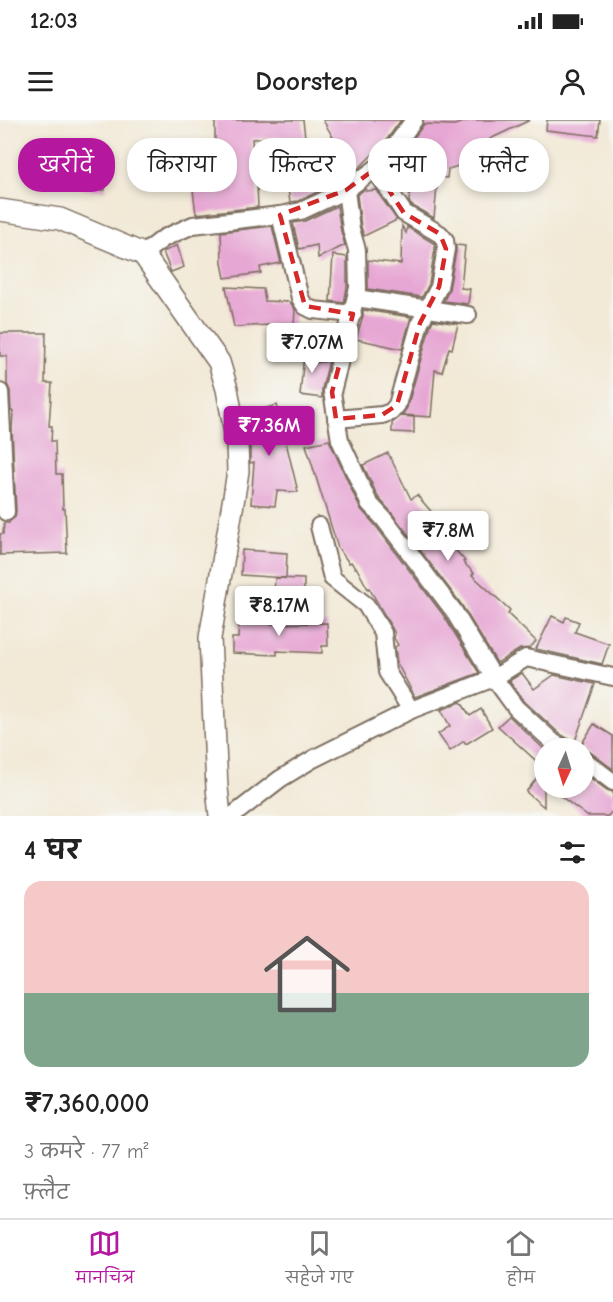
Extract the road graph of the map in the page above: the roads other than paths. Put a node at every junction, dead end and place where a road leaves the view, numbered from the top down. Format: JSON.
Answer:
{"nodes":[{"id":1,"x":414,"y":120,"type":"edge"},
{"id":2,"x":401,"y":138,"type":"edge"},
{"id":3,"x":342,"y":192,"type":"edge"},
{"id":4,"x":346,"y":192,"type":"edge"},
{"id":5,"x":390,"y":192,"type":"edge"},
{"id":6,"x":0,"y":210,"type":"edge"},
{"id":7,"x":280,"y":215,"type":"junction"},
{"id":8,"x":143,"y":254,"type":"junction"},
{"id":9,"x":354,"y":306,"type":"junction"},
{"id":10,"x":426,"y":309,"type":"junction"},
{"id":11,"x":468,"y":315,"type":"dead end"},
{"id":12,"x":0,"y":392,"type":"edge"},
{"id":13,"x":336,"y":419,"type":"junction"},
{"id":14,"x":6,"y":512,"type":"dead end"},
{"id":15,"x":319,"y":526,"type":"dead end"},
{"id":16,"x":613,"y":677,"type":"edge"},
{"id":17,"x":494,"y":678,"type":"junction"},
{"id":18,"x":407,"y":712,"type":"junction"},
{"id":19,"x":550,"y":738,"type":"edge"},
{"id":20,"x":594,"y":768,"type":"edge"},
{"id":21,"x":613,"y":782,"type":"edge"},
{"id":22,"x":220,"y":816,"type":"edge"},
{"id":23,"x":232,"y":816,"type":"edge"}],
"edges":[{"from":1,"to":2,"type":"street"},
{"from":3,"to":7,"type":"street"},
{"from":4,"to":9,"type":"street"},
{"from":5,"to":10,"type":"street"},
{"from":6,"to":8,"type":"street"},
{"from":7,"to":8,"type":"street"},
{"from":7,"to":9,"type":"street"},
{"from":8,"to":22,"type":"street"},
{"from":9,"to":10,"type":"street"},
{"from":9,"to":13,"type":"street"},
{"from":10,"to":11,"type":"street"},
{"from":10,"to":13,"type":"street"},
{"from":12,"to":14,"type":"street"},
{"from":13,"to":17,"type":"street"},
{"from":15,"to":18,"type":"street"},
{"from":16,"to":17,"type":"street"},
{"from":17,"to":18,"type":"street"},
{"from":17,"to":19,"type":"street"},
{"from":18,"to":23,"type":"street"},
{"from":20,"to":21,"type":"street"}]}
